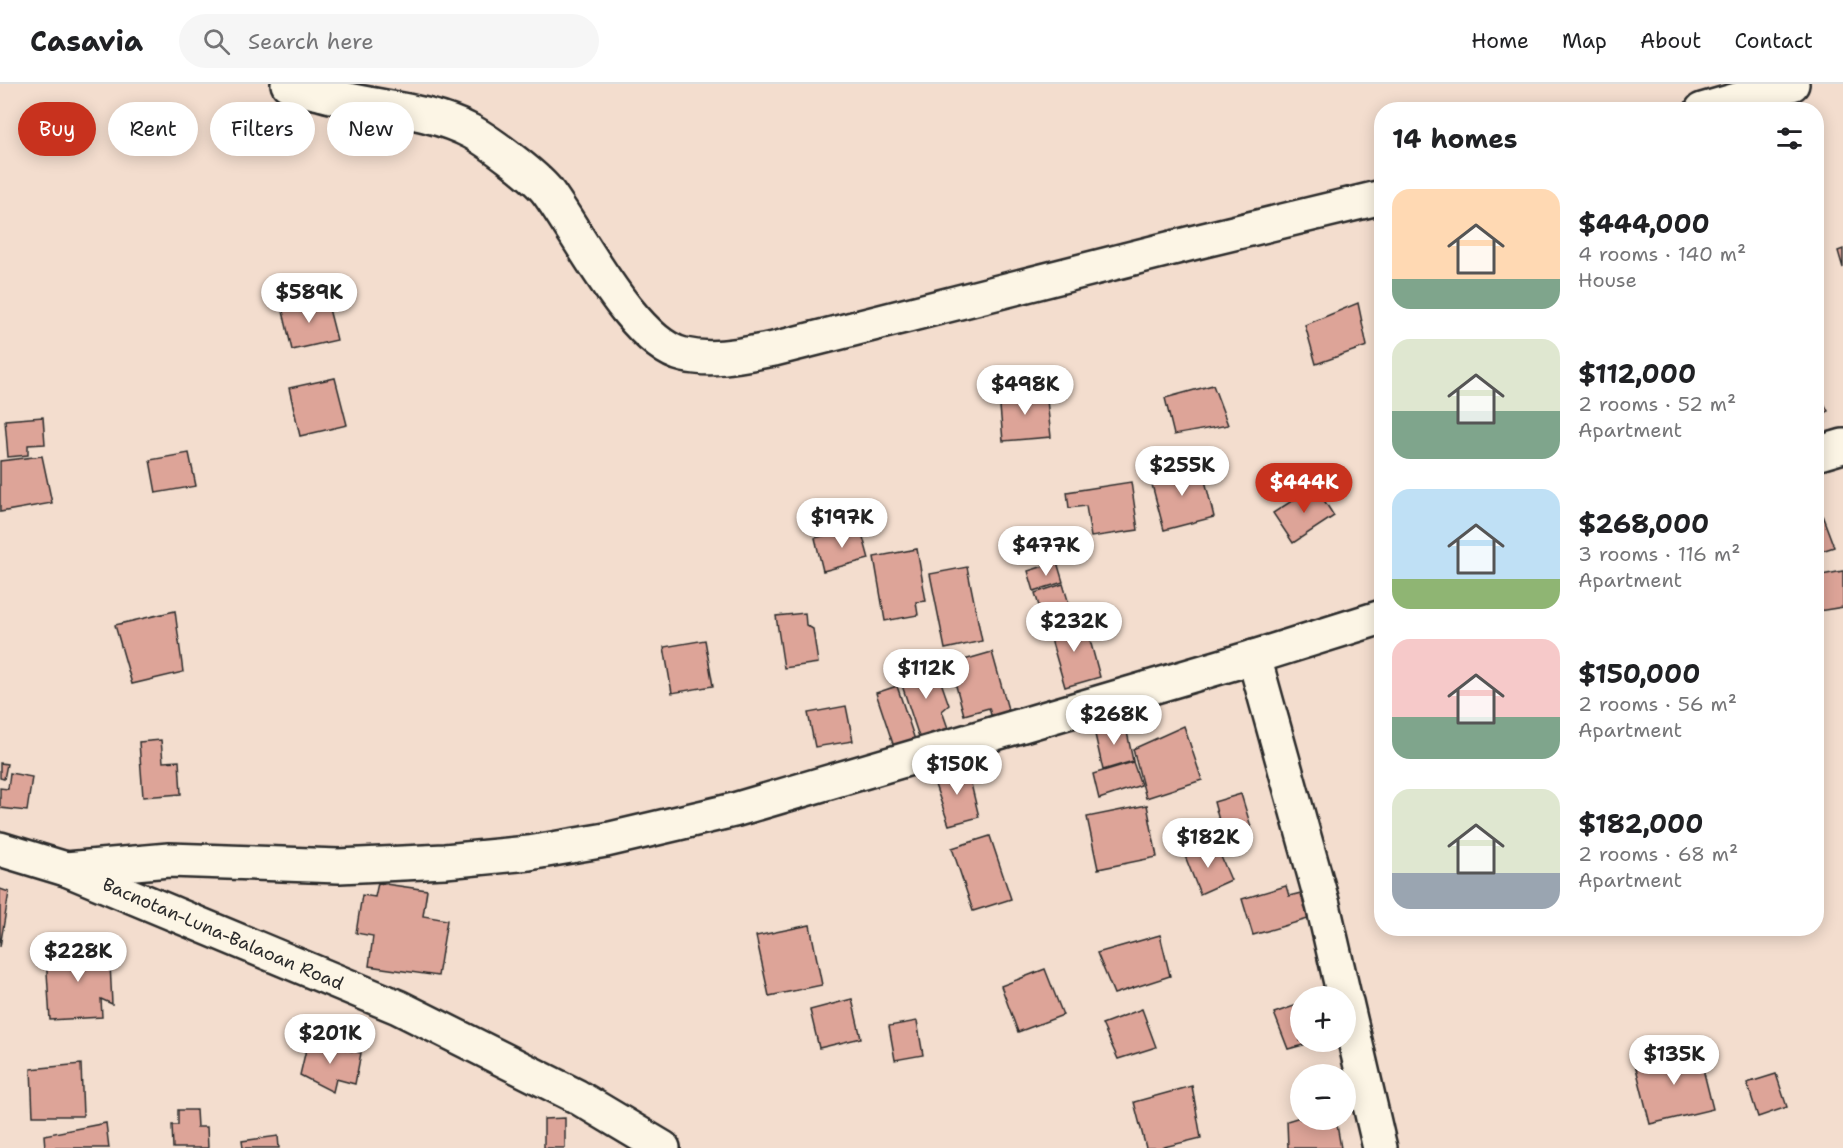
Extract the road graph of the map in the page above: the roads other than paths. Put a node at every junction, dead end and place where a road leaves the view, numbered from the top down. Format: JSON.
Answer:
{"nodes":[{"id":1,"x":288,"y":84,"type":"edge"},
{"id":2,"x":1792,"y":84,"type":"edge"},
{"id":3,"x":1730,"y":102,"type":"edge"},
{"id":4,"x":1374,"y":199,"type":"edge"},
{"id":5,"x":1843,"y":446,"type":"edge"},
{"id":6,"x":1824,"y":452,"type":"edge"},
{"id":7,"x":1374,"y":620,"type":"edge"},
{"id":8,"x":1254,"y":657,"type":"junction"},
{"id":9,"x":0,"y":849,"type":"edge"},
{"id":10,"x":66,"y":869,"type":"junction"},
{"id":11,"x":1342,"y":986,"type":"edge"},
{"id":12,"x":1356,"y":1045,"type":"edge"},
{"id":13,"x":663,"y":1148,"type":"edge"},
{"id":14,"x":1380,"y":1148,"type":"edge"}],
"edges":[{"from":1,"to":4,"type":"street"},
{"from":2,"to":3,"type":"street"},
{"from":5,"to":6,"type":"street"},
{"from":7,"to":8,"type":"street"},
{"from":8,"to":10,"type":"street"},
{"from":8,"to":11,"type":"street"},
{"from":9,"to":10,"type":"street","name":"Bacnotan-Luna-Balaoan Road"},
{"from":10,"to":13,"type":"street","name":"Bacnotan-Luna-Balaoan Road"},
{"from":12,"to":14,"type":"street"}]}
